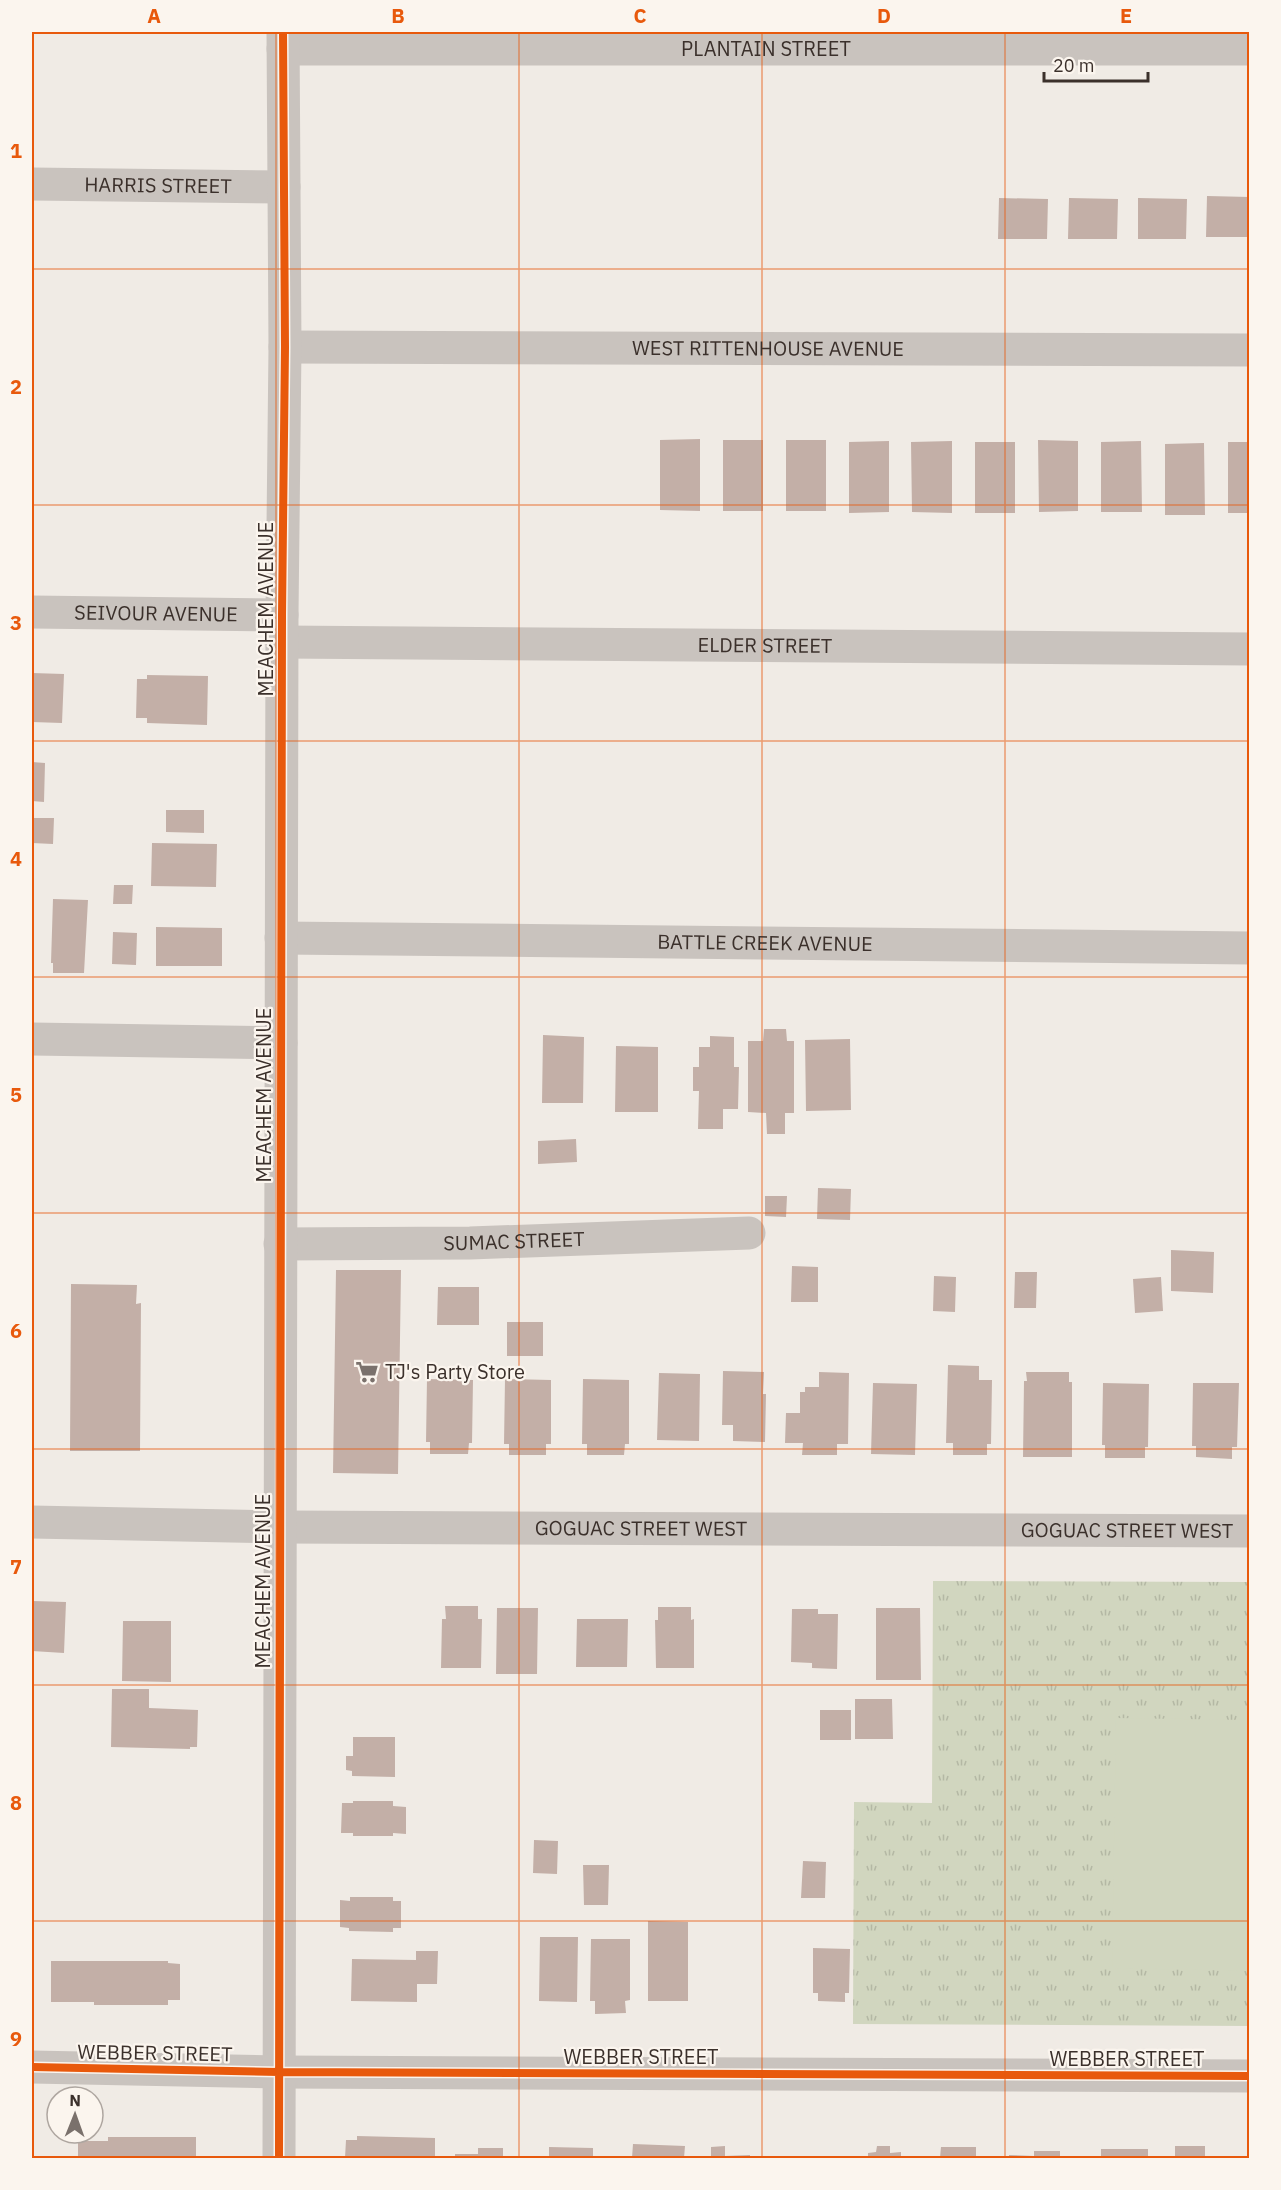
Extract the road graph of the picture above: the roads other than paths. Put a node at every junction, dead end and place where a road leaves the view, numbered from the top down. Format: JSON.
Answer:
{"nodes":[{"id":1,"x":283,"y":40,"type":"edge"},
{"id":2,"x":1250,"y":50,"type":"edge"},
{"id":3,"x":32,"y":184,"type":"edge"},
{"id":4,"x":284,"y":187,"type":"junction"},
{"id":5,"x":285,"y":347,"type":"junction"},
{"id":6,"x":1250,"y":350,"type":"edge"},
{"id":7,"x":32,"y":612,"type":"edge"},
{"id":8,"x":282,"y":629,"type":"junction"},
{"id":9,"x":1250,"y":650,"type":"edge"},
{"id":10,"x":281,"y":938,"type":"junction"},
{"id":11,"x":1250,"y":948,"type":"edge"},
{"id":12,"x":32,"y":1039,"type":"edge"},
{"id":13,"x":280,"y":1043,"type":"junction"},
{"id":14,"x":749,"y":1233,"type":"dead end"},
{"id":15,"x":280,"y":1244,"type":"junction"},
{"id":16,"x":32,"y":1522,"type":"edge"},
{"id":17,"x":280,"y":1527,"type":"junction"},
{"id":18,"x":1250,"y":1531,"type":"edge"},
{"id":19,"x":32,"y":2067,"type":"edge"},
{"id":20,"x":279,"y":2072,"type":"junction"},
{"id":21,"x":1250,"y":2076,"type":"edge"},
{"id":22,"x":279,"y":2158,"type":"edge"}],
"edges":[{"from":1,"to":2,"type":"street","name":"PLANTAIN STREET"},
{"from":1,"to":4,"type":"street","name":"MEACHEM AVENUE"},
{"from":3,"to":4,"type":"street","name":"HARRIS STREET"},
{"from":4,"to":5,"type":"street","name":"MEACHEM AVENUE"},
{"from":5,"to":6,"type":"street","name":"WEST RITTENHOUSE AVENUE"},
{"from":5,"to":8,"type":"street","name":"MEACHEM AVENUE"},
{"from":7,"to":8,"type":"street","name":"SEIVOUR AVENUE"},
{"from":8,"to":9,"type":"street","name":"ELDER STREET"},
{"from":8,"to":10,"type":"street","name":"MEACHEM AVENUE"},
{"from":10,"to":11,"type":"street","name":"BATTLE CREEK AVENUE"},
{"from":10,"to":13,"type":"street","name":"MEACHEM AVENUE"},
{"from":12,"to":13,"type":"street"},
{"from":13,"to":15,"type":"street","name":"MEACHEM AVENUE"},
{"from":14,"to":15,"type":"street","name":"SUMAC STREET"},
{"from":15,"to":17,"type":"street","name":"MEACHEM AVENUE"},
{"from":16,"to":17,"type":"street","name":"GOGUAC STREET WEST"},
{"from":17,"to":18,"type":"street","name":"GOGUAC STREET WEST"},
{"from":17,"to":20,"type":"street","name":"MEACHEM AVENUE"},
{"from":19,"to":20,"type":"street","name":"WEBBER STREET"},
{"from":20,"to":21,"type":"street","name":"WEBBER STREET"},
{"from":20,"to":22,"type":"street","name":"MEACHEM AVENUE"}]}
